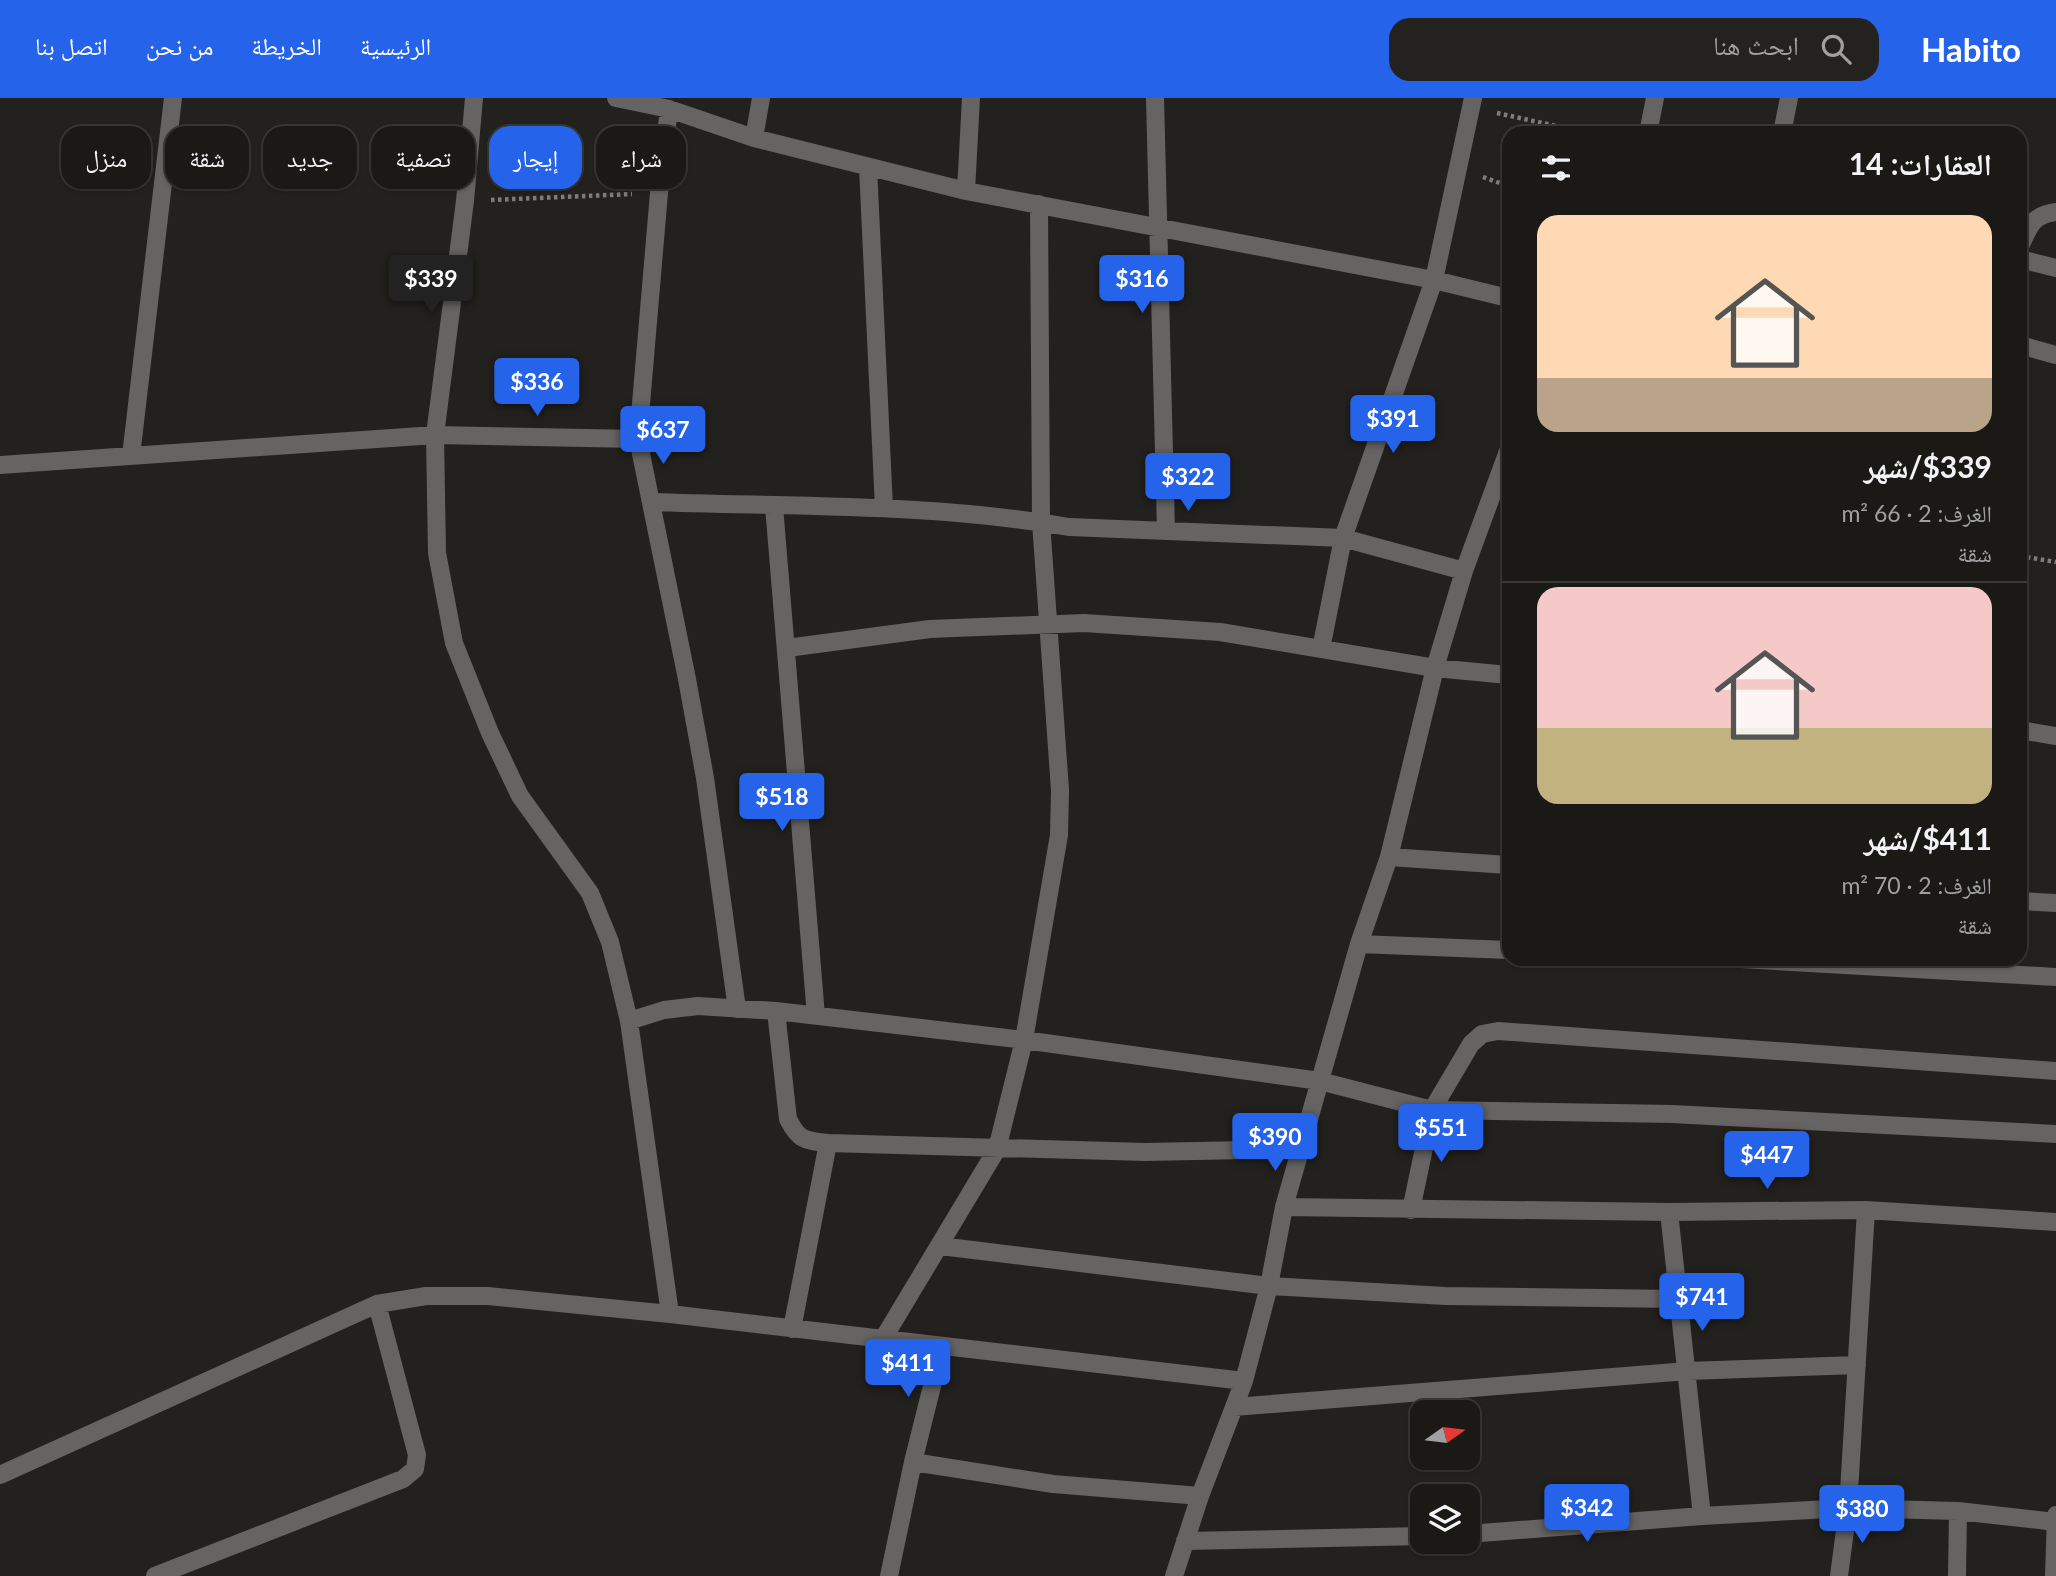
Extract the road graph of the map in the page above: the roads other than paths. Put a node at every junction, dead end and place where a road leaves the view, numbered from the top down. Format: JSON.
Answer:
{"nodes":[{"id":1,"x":173,"y":98,"type":"edge"},
{"id":2,"x":474,"y":98,"type":"edge"},
{"id":3,"x":761,"y":98,"type":"edge"},
{"id":4,"x":971,"y":98,"type":"edge"},
{"id":5,"x":1156,"y":98,"type":"edge"},
{"id":6,"x":1655,"y":98,"type":"edge"},
{"id":7,"x":1789,"y":98,"type":"edge"},
{"id":8,"x":620,"y":99,"type":"edge"},
{"id":9,"x":1471,"y":103,"type":"edge"},
{"id":10,"x":669,"y":109,"type":"junction"},
{"id":11,"x":1649,"y":126,"type":"edge"},
{"id":12,"x":1783,"y":126,"type":"edge"},
{"id":13,"x":754,"y":138,"type":"junction"},
{"id":14,"x":869,"y":167,"type":"junction"},
{"id":15,"x":967,"y":191,"type":"junction"},
{"id":16,"x":1038,"y":204,"type":"junction"},
{"id":17,"x":2056,"y":212,"type":"edge"},
{"id":18,"x":1160,"y":227,"type":"junction"},
{"id":19,"x":2027,"y":230,"type":"edge"},
{"id":20,"x":2027,"y":261,"type":"edge"},
{"id":21,"x":2056,"y":268,"type":"edge"},
{"id":22,"x":1434,"y":280,"type":"junction"},
{"id":23,"x":1502,"y":297,"type":"edge"},
{"id":24,"x":2027,"y":347,"type":"edge"},
{"id":25,"x":2056,"y":355,"type":"edge"},
{"id":26,"x":435,"y":435,"type":"junction"},
{"id":27,"x":638,"y":439,"type":"junction"},
{"id":28,"x":131,"y":456,"type":"junction"},
{"id":29,"x":0,"y":465,"type":"edge"},
{"id":30,"x":1502,"y":467,"type":"edge"},
{"id":31,"x":651,"y":502,"type":"junction"},
{"id":32,"x":774,"y":506,"type":"junction"},
{"id":33,"x":884,"y":508,"type":"junction"},
{"id":34,"x":1041,"y":522,"type":"junction"},
{"id":35,"x":1166,"y":531,"type":"junction"},
{"id":36,"x":1343,"y":538,"type":"junction"},
{"id":37,"x":1464,"y":571,"type":"junction"},
{"id":38,"x":1049,"y":625,"type":"junction"},
{"id":39,"x":787,"y":648,"type":"junction"},
{"id":40,"x":1321,"y":649,"type":"junction"},
{"id":41,"x":1435,"y":668,"type":"junction"},
{"id":42,"x":1502,"y":674,"type":"edge"},
{"id":43,"x":2027,"y":731,"type":"edge"},
{"id":44,"x":2056,"y":736,"type":"edge"},
{"id":45,"x":1389,"y":857,"type":"junction"},
{"id":46,"x":1502,"y":865,"type":"edge"},
{"id":47,"x":2027,"y":902,"type":"edge"},
{"id":48,"x":2056,"y":904,"type":"edge"},
{"id":49,"x":1359,"y":944,"type":"junction"},
{"id":50,"x":1502,"y":950,"type":"edge"},
{"id":51,"x":1864,"y":966,"type":"edge"},
{"id":52,"x":2056,"y":977,"type":"edge"},
{"id":53,"x":737,"y":1009,"type":"junction"},
{"id":54,"x":776,"y":1011,"type":"junction"},
{"id":55,"x":816,"y":1016,"type":"junction"},
{"id":56,"x":629,"y":1021,"type":"junction"},
{"id":57,"x":1024,"y":1040,"type":"junction"},
{"id":58,"x":2056,"y":1070,"type":"edge"},
{"id":59,"x":1320,"y":1081,"type":"junction"},
{"id":60,"x":1432,"y":1110,"type":"junction"},
{"id":61,"x":2056,"y":1134,"type":"edge"},
{"id":62,"x":828,"y":1143,"type":"junction"},
{"id":63,"x":997,"y":1149,"type":"junction"},
{"id":64,"x":1302,"y":1149,"type":"junction"},
{"id":65,"x":1284,"y":1207,"type":"junction"},
{"id":66,"x":1411,"y":1210,"type":"junction"},
{"id":67,"x":1866,"y":1210,"type":"junction"},
{"id":68,"x":1669,"y":1212,"type":"junction"},
{"id":69,"x":2056,"y":1222,"type":"edge"},
{"id":70,"x":940,"y":1246,"type":"junction"},
{"id":71,"x":1269,"y":1286,"type":"junction"},
{"id":72,"x":1678,"y":1299,"type":"junction"},
{"id":73,"x":377,"y":1304,"type":"junction"},
{"id":74,"x":670,"y":1314,"type":"junction"},
{"id":75,"x":792,"y":1329,"type":"junction"},
{"id":76,"x":883,"y":1339,"type":"junction"},
{"id":77,"x":942,"y":1346,"type":"junction"},
{"id":78,"x":1857,"y":1365,"type":"junction"},
{"id":79,"x":1688,"y":1371,"type":"junction"},
{"id":80,"x":1244,"y":1381,"type":"junction"},
{"id":81,"x":1234,"y":1407,"type":"junction"},
{"id":82,"x":913,"y":1462,"type":"junction"},
{"id":83,"x":0,"y":1475,"type":"edge"},
{"id":84,"x":1200,"y":1496,"type":"junction"},
{"id":85,"x":1848,"y":1508,"type":"junction"},
{"id":86,"x":1958,"y":1511,"type":"junction"},
{"id":87,"x":1702,"y":1516,"type":"junction"},
{"id":88,"x":2056,"y":1519,"type":"edge"},
{"id":89,"x":1480,"y":1533,"type":"edge"},
{"id":90,"x":1410,"y":1536,"type":"edge"},
{"id":91,"x":1185,"y":1541,"type":"junction"},
{"id":92,"x":155,"y":1576,"type":"edge"},
{"id":93,"x":889,"y":1576,"type":"edge"},
{"id":94,"x":1174,"y":1576,"type":"edge"},
{"id":95,"x":1839,"y":1576,"type":"edge"},
{"id":96,"x":1957,"y":1576,"type":"edge"},
{"id":97,"x":2054,"y":1576,"type":"edge"}],
"edges":[{"from":1,"to":28,"type":"street"},
{"from":2,"to":26,"type":"street"},
{"from":3,"to":13,"type":"street"},
{"from":4,"to":15,"type":"street"},
{"from":5,"to":18,"type":"street"},
{"from":6,"to":11,"type":"street"},
{"from":7,"to":12,"type":"street"},
{"from":8,"to":10,"type":"street"},
{"from":9,"to":22,"type":"street"},
{"from":10,"to":13,"type":"street"},
{"from":10,"to":27,"type":"street"},
{"from":13,"to":14,"type":"street"},
{"from":14,"to":15,"type":"street"},
{"from":14,"to":33,"type":"street"},
{"from":15,"to":16,"type":"street"},
{"from":16,"to":18,"type":"street"},
{"from":16,"to":34,"type":"street"},
{"from":17,"to":19,"type":"street"},
{"from":18,"to":22,"type":"street"},
{"from":18,"to":35,"type":"street"},
{"from":20,"to":21,"type":"street"},
{"from":22,"to":23,"type":"street"},
{"from":22,"to":36,"type":"street"},
{"from":24,"to":25,"type":"street"},
{"from":26,"to":27,"type":"street"},
{"from":26,"to":28,"type":"street"},
{"from":26,"to":56,"type":"street"},
{"from":27,"to":31,"type":"street"},
{"from":28,"to":29,"type":"street"},
{"from":30,"to":37,"type":"street"},
{"from":31,"to":32,"type":"street"},
{"from":31,"to":53,"type":"street"},
{"from":32,"to":33,"type":"street"},
{"from":32,"to":39,"type":"street"},
{"from":33,"to":34,"type":"street"},
{"from":34,"to":35,"type":"street"},
{"from":34,"to":38,"type":"street"},
{"from":35,"to":36,"type":"street"},
{"from":36,"to":37,"type":"street"},
{"from":36,"to":40,"type":"street"},
{"from":37,"to":41,"type":"street"},
{"from":38,"to":39,"type":"street"},
{"from":38,"to":40,"type":"street"},
{"from":38,"to":57,"type":"street"},
{"from":39,"to":55,"type":"street"},
{"from":40,"to":41,"type":"street"},
{"from":41,"to":42,"type":"street"},
{"from":41,"to":45,"type":"street"},
{"from":43,"to":44,"type":"street"},
{"from":45,"to":46,"type":"street"},
{"from":45,"to":49,"type":"street"},
{"from":47,"to":48,"type":"street"},
{"from":49,"to":50,"type":"street"},
{"from":49,"to":59,"type":"street"},
{"from":51,"to":52,"type":"street"},
{"from":53,"to":54,"type":"street"},
{"from":53,"to":56,"type":"street"},
{"from":54,"to":55,"type":"street"},
{"from":54,"to":62,"type":"street"},
{"from":55,"to":57,"type":"street"},
{"from":56,"to":74,"type":"street"},
{"from":57,"to":59,"type":"street"},
{"from":57,"to":63,"type":"street"},
{"from":58,"to":60,"type":"street"},
{"from":59,"to":60,"type":"street"},
{"from":59,"to":64,"type":"street"},
{"from":60,"to":61,"type":"street"},
{"from":60,"to":66,"type":"street"},
{"from":62,"to":63,"type":"street"},
{"from":62,"to":75,"type":"street"},
{"from":63,"to":64,"type":"street"},
{"from":63,"to":70,"type":"street"},
{"from":64,"to":65,"type":"street"},
{"from":65,"to":66,"type":"street"},
{"from":65,"to":71,"type":"street"},
{"from":66,"to":68,"type":"street"},
{"from":67,"to":68,"type":"street"},
{"from":67,"to":69,"type":"street"},
{"from":67,"to":78,"type":"street"},
{"from":68,"to":72,"type":"street"},
{"from":70,"to":71,"type":"street"},
{"from":70,"to":76,"type":"street"},
{"from":71,"to":72,"type":"street"},
{"from":71,"to":80,"type":"street"},
{"from":72,"to":79,"type":"street"},
{"from":73,"to":74,"type":"street"},
{"from":73,"to":83,"type":"street"},
{"from":73,"to":92,"type":"street"},
{"from":74,"to":75,"type":"street"},
{"from":75,"to":76,"type":"street"},
{"from":76,"to":77,"type":"street"},
{"from":77,"to":80,"type":"street"},
{"from":77,"to":82,"type":"street"},
{"from":78,"to":79,"type":"street"},
{"from":78,"to":85,"type":"street"},
{"from":79,"to":81,"type":"street"},
{"from":79,"to":87,"type":"street"},
{"from":80,"to":81,"type":"street"},
{"from":81,"to":84,"type":"street"},
{"from":82,"to":84,"type":"street"},
{"from":82,"to":93,"type":"street"},
{"from":84,"to":91,"type":"street"},
{"from":85,"to":86,"type":"street"},
{"from":85,"to":87,"type":"street"},
{"from":85,"to":95,"type":"street"},
{"from":86,"to":88,"type":"street"},
{"from":86,"to":96,"type":"street"},
{"from":87,"to":89,"type":"street"},
{"from":88,"to":97,"type":"street"},
{"from":90,"to":91,"type":"street"},
{"from":91,"to":94,"type":"street"}]}
